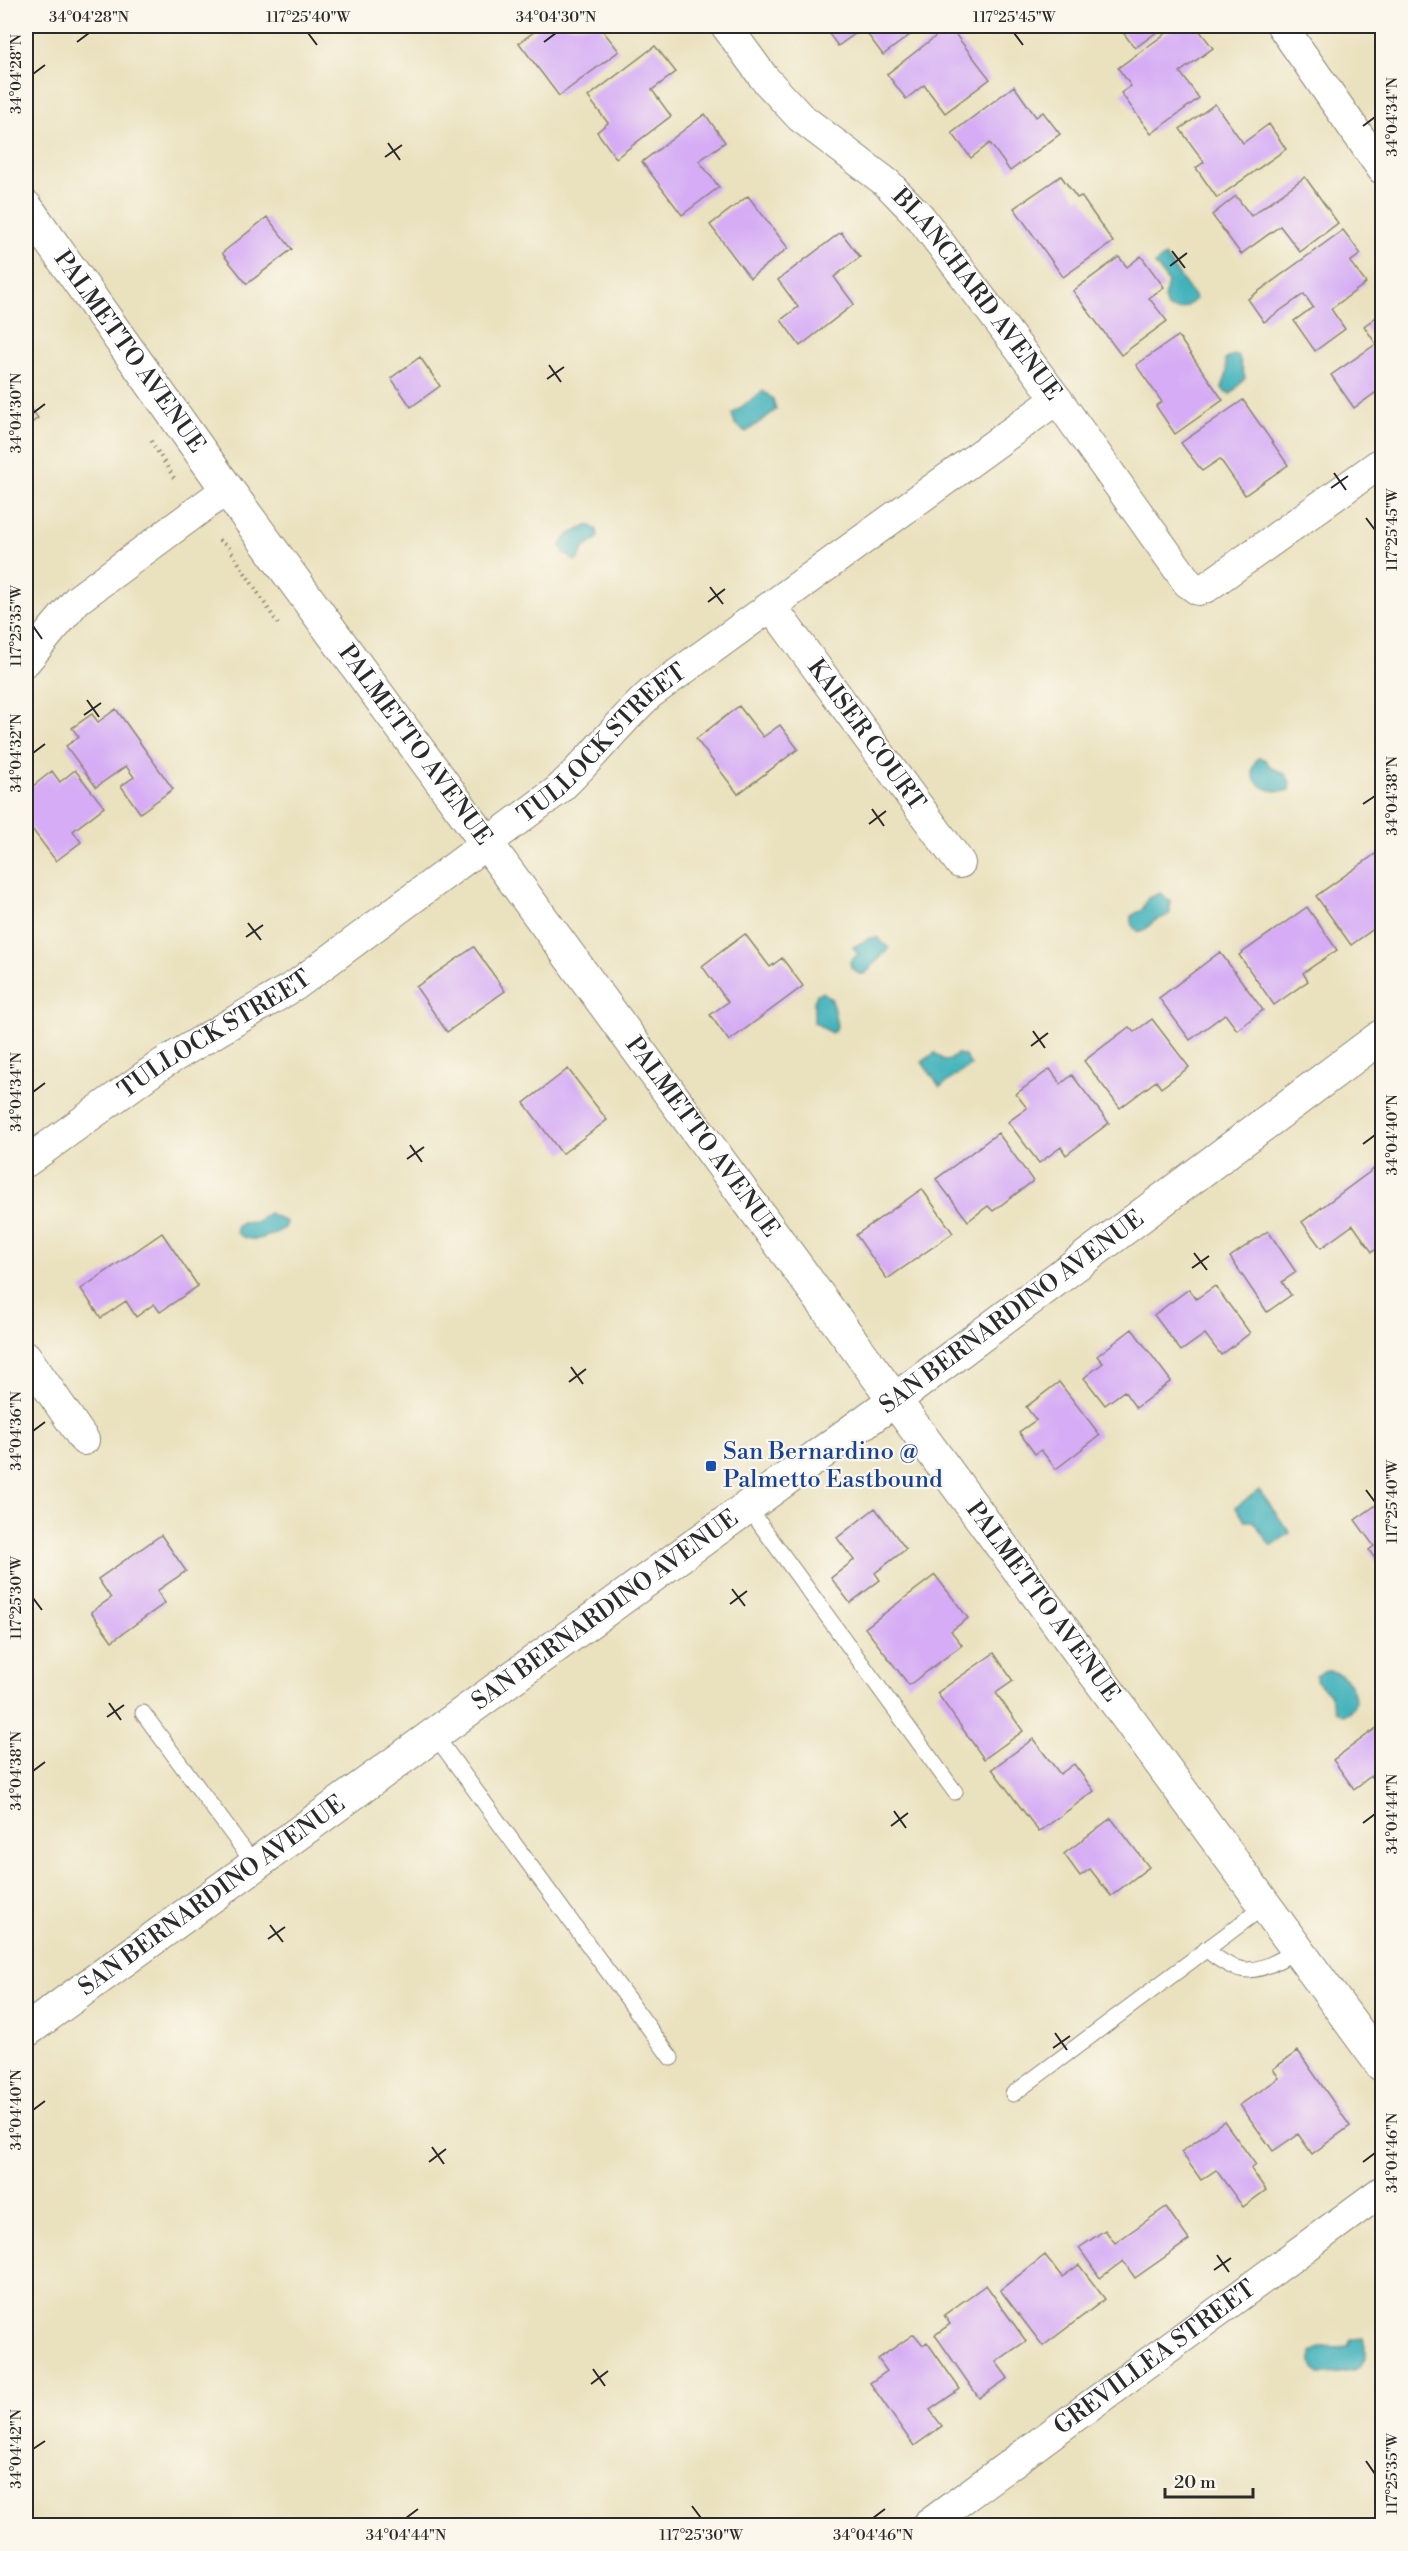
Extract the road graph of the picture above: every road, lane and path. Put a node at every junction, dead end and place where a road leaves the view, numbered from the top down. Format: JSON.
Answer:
{"nodes":[{"id":1,"x":726,"y":26,"type":"edge"},
{"id":2,"x":1282,"y":26,"type":"edge"},
{"id":3,"x":1383,"y":169,"type":"edge"},
{"id":4,"x":26,"y":207,"type":"edge"},
{"id":5,"x":1057,"y":399,"type":"junction"},
{"id":6,"x":148,"y":436,"type":"dead end"},
{"id":7,"x":1383,"y":462,"type":"edge"},
{"id":8,"x":176,"y":481,"type":"dead end"},
{"id":9,"x":227,"y":489,"type":"junction"},
{"id":10,"x":219,"y":540,"type":"dead end"},
{"id":11,"x":772,"y":607,"type":"junction"},
{"id":12,"x":278,"y":624,"type":"dead end"},
{"id":13,"x":26,"y":661,"type":"edge"},
{"id":14,"x":487,"y":843,"type":"junction"},
{"id":15,"x":960,"y":863,"type":"dead end"},
{"id":16,"x":1383,"y":1036,"type":"edge"},
{"id":17,"x":26,"y":1162,"type":"edge"},
{"id":18,"x":26,"y":1356,"type":"edge"},
{"id":19,"x":896,"y":1399,"type":"junction"},
{"id":20,"x":84,"y":1440,"type":"dead end"},
{"id":21,"x":747,"y":1506,"type":"junction"},
{"id":22,"x":143,"y":1713,"type":"dead end"},
{"id":23,"x":434,"y":1734,"type":"junction"},
{"id":24,"x":955,"y":1792,"type":"dead end"},
{"id":25,"x":255,"y":1865,"type":"junction"},
{"id":26,"x":1266,"y":1905,"type":"junction"},
{"id":27,"x":1206,"y":1949,"type":"junction"},
{"id":28,"x":1298,"y":1950,"type":"junction"},
{"id":29,"x":26,"y":2031,"type":"edge"},
{"id":30,"x":671,"y":2058,"type":"dead end"},
{"id":31,"x":1383,"y":2065,"type":"edge"},
{"id":32,"x":1013,"y":2094,"type":"dead end"},
{"id":33,"x":1383,"y":2191,"type":"edge"},
{"id":34,"x":926,"y":2526,"type":"edge"}],
"edges":[{"from":1,"to":5,"type":"street","name":"BLANCHARD AVENUE"},
{"from":2,"to":3,"type":"street"},
{"from":4,"to":9,"type":"street","name":"PALMETTO AVENUE"},
{"from":5,"to":7,"type":"street","name":"BLANCHARD AVENUE"},
{"from":5,"to":11,"type":"street","name":"TULLOCK STREET"},
{"from":6,"to":8,"type":"path"},
{"from":9,"to":13,"type":"street"},
{"from":9,"to":14,"type":"street","name":"PALMETTO AVENUE"},
{"from":10,"to":12,"type":"path"},
{"from":11,"to":14,"type":"street","name":"TULLOCK STREET"},
{"from":11,"to":15,"type":"street","name":"KAISER COURT"},
{"from":14,"to":17,"type":"street","name":"TULLOCK STREET"},
{"from":14,"to":19,"type":"street","name":"PALMETTO AVENUE"},
{"from":16,"to":19,"type":"street","name":"SAN BERNARDINO AVENUE"},
{"from":18,"to":20,"type":"street"},
{"from":19,"to":21,"type":"street","name":"SAN BERNARDINO AVENUE"},
{"from":19,"to":26,"type":"street","name":"PALMETTO AVENUE"},
{"from":21,"to":23,"type":"street","name":"SAN BERNARDINO AVENUE"},
{"from":21,"to":24,"type":"lane"},
{"from":22,"to":25,"type":"lane"},
{"from":23,"to":25,"type":"street","name":"SAN BERNARDINO AVENUE"},
{"from":23,"to":30,"type":"lane"},
{"from":25,"to":29,"type":"street","name":"SAN BERNARDINO AVENUE"},
{"from":26,"to":27,"type":"lane"},
{"from":26,"to":28,"type":"street","name":"PALMETTO AVENUE"},
{"from":27,"to":28,"type":"lane"},
{"from":27,"to":32,"type":"lane"},
{"from":28,"to":31,"type":"street","name":"PALMETTO AVENUE"},
{"from":33,"to":34,"type":"street","name":"GREVILLEA STREET"}]}
